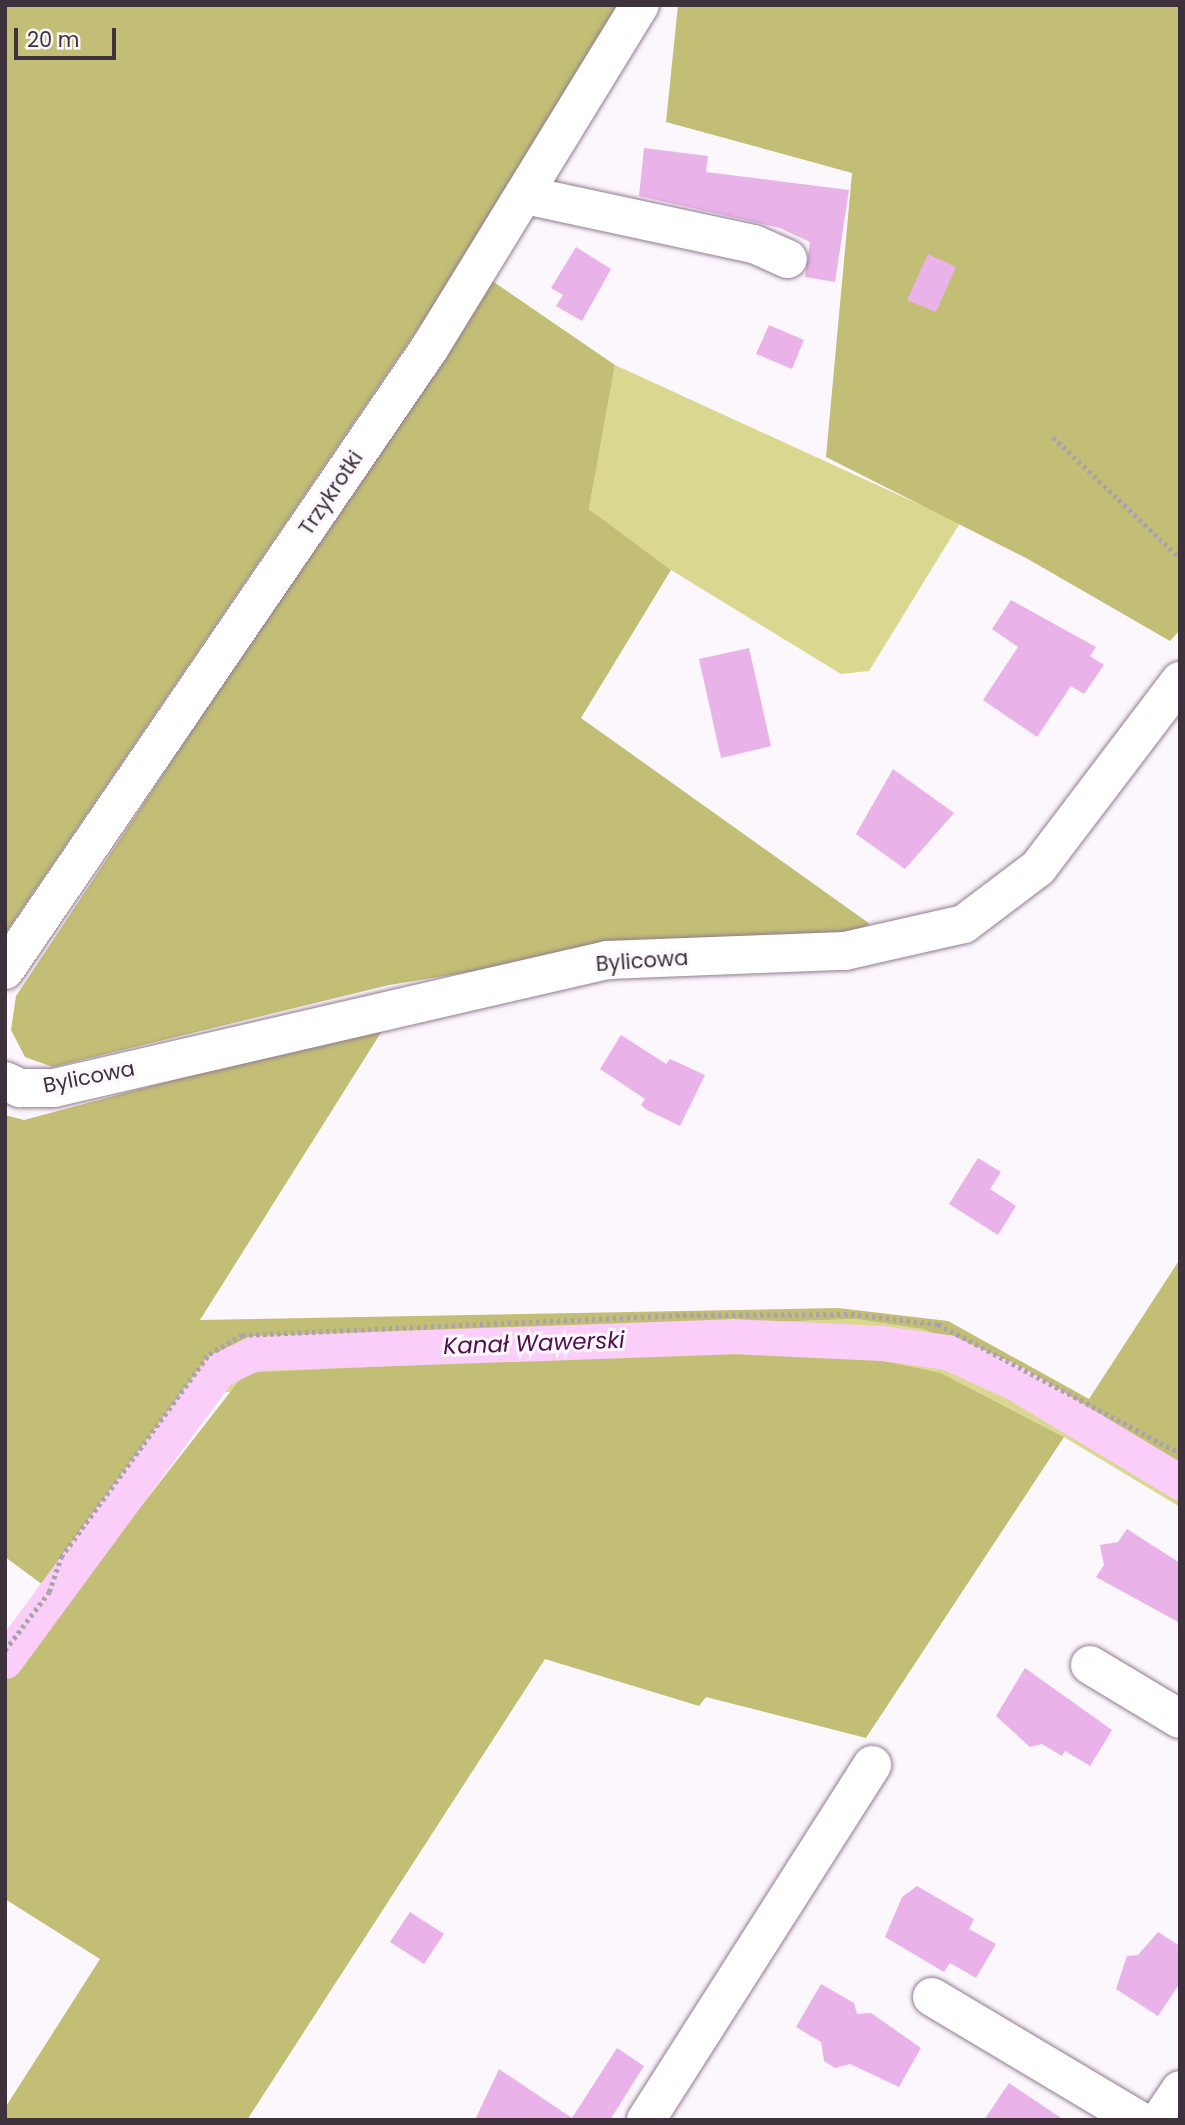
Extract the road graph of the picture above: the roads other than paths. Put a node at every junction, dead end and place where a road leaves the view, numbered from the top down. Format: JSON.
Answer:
{"nodes":[{"id":1,"x":640,"y":5,"type":"edge"},
{"id":2,"x":525,"y":195,"type":"junction"},
{"id":3,"x":788,"y":259,"type":"dead end"},
{"id":4,"x":1180,"y":681,"type":"edge"},
{"id":5,"x":5,"y":970,"type":"edge"},
{"id":6,"x":5,"y":1081,"type":"edge"},
{"id":7,"x":1090,"y":1665,"type":"dead end"},
{"id":8,"x":1180,"y":1719,"type":"edge"},
{"id":9,"x":872,"y":1765,"type":"dead end"},
{"id":10,"x":932,"y":1997,"type":"dead end"},
{"id":11,"x":1180,"y":2090,"type":"edge"},
{"id":12,"x":646,"y":2120,"type":"edge"},
{"id":13,"x":1138,"y":2120,"type":"edge"},
{"id":14,"x":1160,"y":2120,"type":"edge"}],
"edges":[{"from":1,"to":2,"type":"street","name":"Trzykrotki"},
{"from":2,"to":3,"type":"street"},
{"from":2,"to":5,"type":"street","name":"Trzykrotki"},
{"from":4,"to":6,"type":"street","name":"Bylicowa"},
{"from":7,"to":8,"type":"street"},
{"from":9,"to":12,"type":"street"},
{"from":10,"to":13,"type":"street"},
{"from":11,"to":14,"type":"street"}]}
